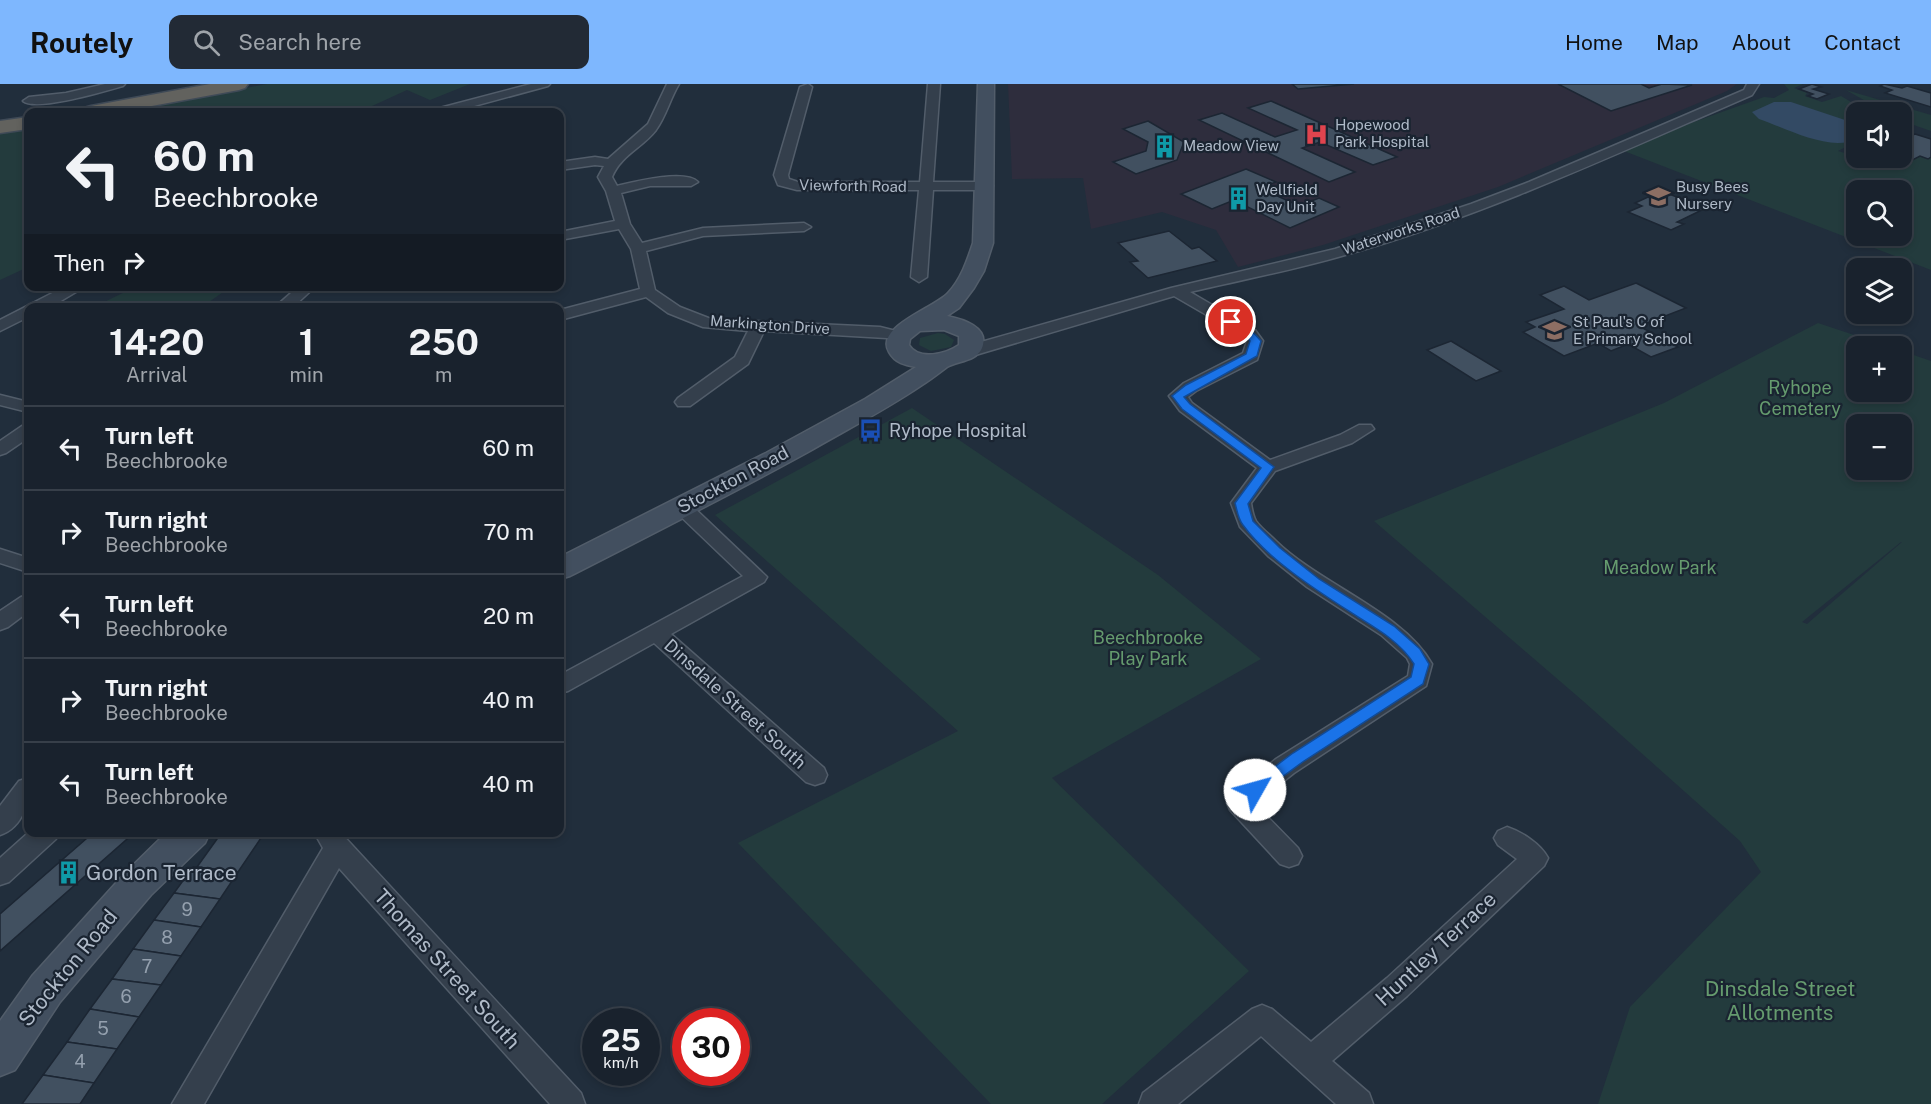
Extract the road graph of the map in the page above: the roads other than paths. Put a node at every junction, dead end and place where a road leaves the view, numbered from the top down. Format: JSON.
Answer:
{"nodes":[{"id":1,"x":119,"y":84,"type":"edge"},
{"id":2,"x":239,"y":84,"type":"edge"},
{"id":3,"x":544,"y":84,"type":"edge"},
{"id":4,"x":673,"y":84,"type":"edge"},
{"id":5,"x":934,"y":84,"type":"edge"},
{"id":6,"x":986,"y":84,"type":"edge"},
{"id":7,"x":1753,"y":84,"type":"edge"},
{"id":8,"x":806,"y":87,"type":"dead end"},
{"id":9,"x":29,"y":101,"type":"dead end"},
{"id":10,"x":112,"y":108,"type":"edge"},
{"id":11,"x":455,"y":108,"type":"edge"},
{"id":12,"x":24,"y":124,"type":"edge"},
{"id":13,"x":0,"y":127,"type":"edge"},
{"id":14,"x":610,"y":163,"type":"junction"},
{"id":15,"x":564,"y":165,"type":"edge"},
{"id":16,"x":691,"y":182,"type":"dead end"},
{"id":17,"x":986,"y":186,"type":"junction"},
{"id":18,"x":924,"y":187,"type":"junction"},
{"id":19,"x":613,"y":191,"type":"junction"},
{"id":20,"x":624,"y":224,"type":"junction"},
{"id":21,"x":804,"y":226,"type":"dead end"},
{"id":22,"x":564,"y":235,"type":"edge"},
{"id":23,"x":638,"y":249,"type":"junction"},
{"id":24,"x":919,"y":277,"type":"dead end"},
{"id":25,"x":69,"y":291,"type":"edge"},
{"id":26,"x":303,"y":291,"type":"edge"},
{"id":27,"x":1176,"y":291,"type":"junction"},
{"id":28,"x":648,"y":292,"type":"junction"},
{"id":29,"x":957,"y":298,"type":"junction"},
{"id":30,"x":46,"y":303,"type":"edge"},
{"id":31,"x":288,"y":303,"type":"edge"},
{"id":32,"x":24,"y":313,"type":"edge"},
{"id":33,"x":564,"y":314,"type":"edge"},
{"id":34,"x":0,"y":326,"type":"edge"},
{"id":35,"x":758,"y":326,"type":"junction"},
{"id":36,"x":907,"y":339,"type":"junction"},
{"id":37,"x":966,"y":339,"type":"junction"},
{"id":38,"x":939,"y":362,"type":"junction"},
{"id":39,"x":904,"y":386,"type":"junction"},
{"id":40,"x":0,"y":400,"type":"edge"},
{"id":41,"x":684,"y":402,"type":"dead end"},
{"id":42,"x":24,"y":405,"type":"edge"},
{"id":43,"x":1365,"y":429,"type":"dead end"},
{"id":44,"x":24,"y":433,"type":"edge"},
{"id":45,"x":0,"y":449,"type":"edge"},
{"id":46,"x":1268,"y":467,"type":"junction"},
{"id":47,"x":682,"y":507,"type":"junction"},
{"id":48,"x":0,"y":556,"type":"edge"},
{"id":49,"x":24,"y":564,"type":"edge"},
{"id":50,"x":564,"y":567,"type":"edge"},
{"id":51,"x":24,"y":605,"type":"edge"},
{"id":52,"x":0,"y":622,"type":"edge"},
{"id":53,"x":655,"y":632,"type":"junction"},
{"id":54,"x":564,"y":683,"type":"edge"},
{"id":55,"x":815,"y":775,"type":"dead end"},
{"id":56,"x":24,"y":794,"type":"edge"},
{"id":57,"x":0,"y":825,"type":"edge"},
{"id":58,"x":41,"y":837,"type":"edge"},
{"id":59,"x":187,"y":837,"type":"edge"},
{"id":60,"x":1507,"y":838,"type":"dead end"},
{"id":61,"x":336,"y":839,"type":"edge"},
{"id":62,"x":1288,"y":856,"type":"dead end"},
{"id":63,"x":0,"y":874,"type":"edge"},
{"id":64,"x":0,"y":1056,"type":"edge"},
{"id":65,"x":1311,"y":1061,"type":"junction"},
{"id":66,"x":187,"y":1104,"type":"edge"},
{"id":67,"x":570,"y":1104,"type":"edge"},
{"id":68,"x":1154,"y":1104,"type":"edge"},
{"id":69,"x":1358,"y":1104,"type":"edge"}],
"edges":[{"from":1,"to":9,"type":"street"},
{"from":2,"to":10,"type":"highway"},
{"from":3,"to":11,"type":"street"},
{"from":4,"to":14,"type":"street"},
{"from":5,"to":18,"type":"street"},
{"from":6,"to":17,"type":"main road"},
{"from":7,"to":27,"type":"street","name":"Waterworks Road"},
{"from":8,"to":18,"type":"street","name":"Viewforth Road"},
{"from":12,"to":13,"type":"highway"},
{"from":14,"to":15,"type":"street"},
{"from":14,"to":19,"type":"street"},
{"from":16,"to":19,"type":"street"},
{"from":17,"to":18,"type":"street","name":"Viewforth Road"},
{"from":17,"to":29,"type":"main road"},
{"from":18,"to":24,"type":"street"},
{"from":19,"to":20,"type":"street"},
{"from":20,"to":22,"type":"street"},
{"from":20,"to":23,"type":"street"},
{"from":21,"to":23,"type":"street"},
{"from":23,"to":28,"type":"street"},
{"from":25,"to":30,"type":"street"},
{"from":26,"to":31,"type":"street"},
{"from":27,"to":37,"type":"street","name":"Waterworks Road"},
{"from":27,"to":46,"type":"street"},
{"from":28,"to":33,"type":"street"},
{"from":28,"to":35,"type":"street","name":"Markington Drive"},
{"from":29,"to":36,"type":"main road"},
{"from":29,"to":37,"type":"main road"},
{"from":32,"to":34,"type":"street"},
{"from":35,"to":36,"type":"street","name":"Markington Drive"},
{"from":35,"to":41,"type":"street"},
{"from":36,"to":37,"type":"main road"},
{"from":36,"to":38,"type":"main road"},
{"from":36,"to":39,"type":"main road"},
{"from":37,"to":38,"type":"main road","name":"Stockton Road"},
{"from":38,"to":39,"type":"main road","name":"Stockton Road"},
{"from":39,"to":47,"type":"main road","name":"Stockton Road"},
{"from":40,"to":42,"type":"street"},
{"from":43,"to":46,"type":"street"},
{"from":44,"to":45,"type":"street"},
{"from":46,"to":62,"type":"street"},
{"from":47,"to":50,"type":"main road","name":"Stockton Road"},
{"from":47,"to":53,"type":"street"},
{"from":48,"to":49,"type":"street"},
{"from":51,"to":52,"type":"street"},
{"from":53,"to":54,"type":"street"},
{"from":53,"to":55,"type":"street","name":"Dinsdale Street South"},
{"from":56,"to":57,"type":"street"},
{"from":58,"to":63,"type":"street"},
{"from":59,"to":64,"type":"main road","name":"Stockton Road"},
{"from":60,"to":65,"type":"street","name":"Huntley Terrace"},
{"from":61,"to":66,"type":"street"},
{"from":61,"to":67,"type":"street","name":"Thomas Street South"},
{"from":65,"to":68,"type":"street"},
{"from":65,"to":69,"type":"street"}]}
